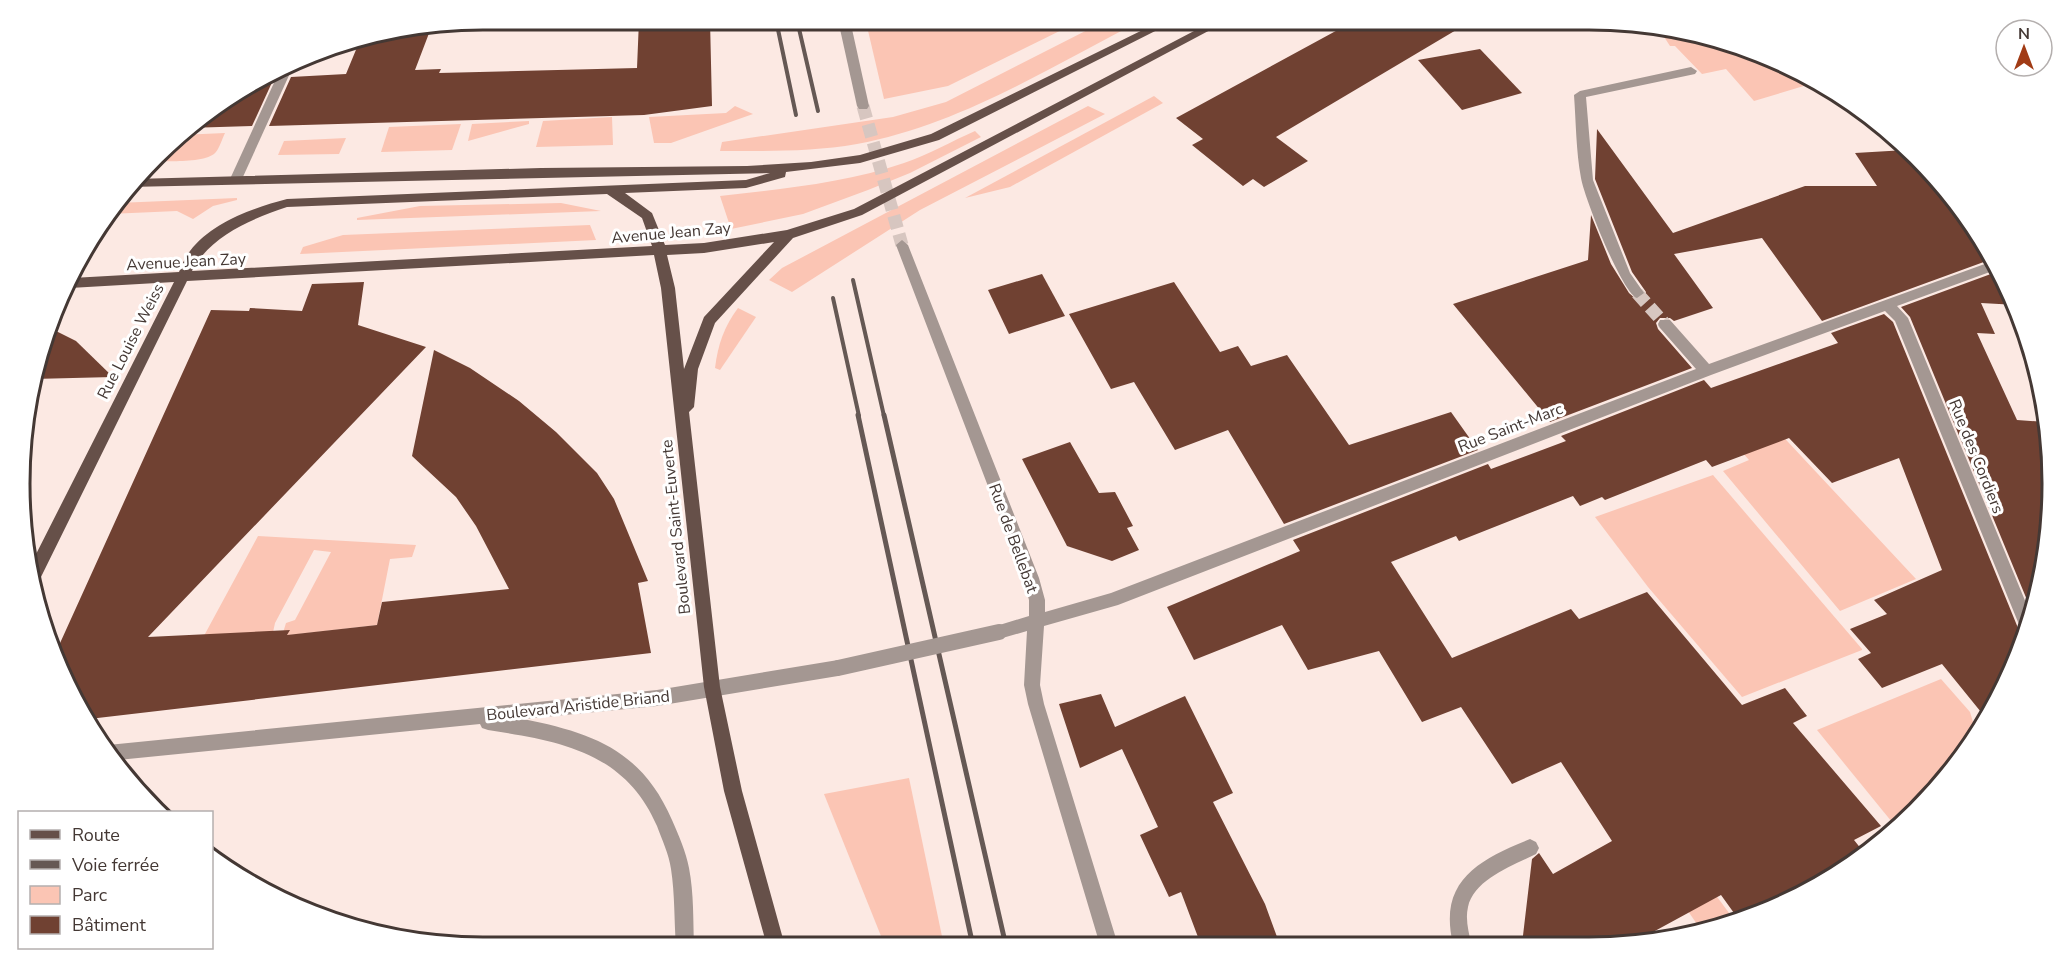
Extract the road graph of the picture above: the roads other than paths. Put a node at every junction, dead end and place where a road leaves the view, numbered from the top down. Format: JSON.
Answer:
{"nodes":[{"id":1,"x":846,"y":30,"type":"edge"},
{"id":2,"x":1151,"y":30,"type":"edge"},
{"id":3,"x":1204,"y":30,"type":"edge"},
{"id":4,"x":1691,"y":71,"type":"dead end"},
{"id":5,"x":281,"y":78,"type":"edge"},
{"id":6,"x":863,"y":106,"type":"tunnel mouth"},
{"id":7,"x":811,"y":166,"type":"junction"},
{"id":8,"x":541,"y":172,"type":"junction"},
{"id":9,"x":236,"y":179,"type":"junction"},
{"id":10,"x":144,"y":182,"type":"edge"},
{"id":11,"x":604,"y":189,"type":"junction"},
{"id":12,"x":788,"y":235,"type":"junction"},
{"id":13,"x":902,"y":245,"type":"tunnel mouth"},
{"id":14,"x":660,"y":251,"type":"junction"},
{"id":15,"x":1987,"y":268,"type":"edge"},
{"id":16,"x":182,"y":278,"type":"junction"},
{"id":17,"x":77,"y":283,"type":"edge"},
{"id":18,"x":1637,"y":293,"type":"tunnel mouth"},
{"id":19,"x":1886,"y":304,"type":"junction"},
{"id":20,"x":1665,"y":324,"type":"tunnel mouth"},
{"id":21,"x":1706,"y":371,"type":"junction"},
{"id":22,"x":684,"y":439,"type":"junction"},
{"id":23,"x":38,"y":566,"type":"edge"},
{"id":24,"x":2023,"y":614,"type":"edge"},
{"id":25,"x":1037,"y":621,"type":"junction"},
{"id":26,"x":712,"y":687,"type":"junction"},
{"id":27,"x":461,"y":718,"type":"junction"},
{"id":28,"x":118,"y":751,"type":"edge"},
{"id":29,"x":1530,"y":848,"type":"dead end"},
{"id":30,"x":771,"y":927,"type":"junction"},
{"id":31,"x":684,"y":937,"type":"edge"},
{"id":32,"x":766,"y":937,"type":"edge"},
{"id":33,"x":774,"y":937,"type":"edge"},
{"id":34,"x":1107,"y":937,"type":"edge"},
{"id":35,"x":1460,"y":937,"type":"edge"}],
"edges":[{"from":1,"to":6,"type":"street"},
{"from":2,"to":7,"type":"main road"},
{"from":3,"to":12,"type":"main road","name":"Avenue Jean Zay"},
{"from":4,"to":18,"type":"street"},
{"from":5,"to":9,"type":"street"},
{"from":7,"to":8,"type":"main road"},
{"from":7,"to":11,"type":"main road","name":"Rue Louise Weiss"},
{"from":8,"to":9,"type":"main road"},
{"from":8,"to":11,"type":"main road","name":"Boulevard Saint-Euverte"},
{"from":9,"to":10,"type":"main road"},
{"from":11,"to":14,"type":"main road","name":"Boulevard Saint-Euverte"},
{"from":11,"to":16,"type":"main road","name":"Rue Louise Weiss"},
{"from":12,"to":14,"type":"main road","name":"Avenue Jean Zay"},
{"from":12,"to":22,"type":"main road"},
{"from":13,"to":25,"type":"street","name":"Rue de Bellebat"},
{"from":14,"to":16,"type":"main road","name":"Avenue Jean Zay"},
{"from":14,"to":22,"type":"main road","name":"Boulevard Saint-Euverte"},
{"from":15,"to":19,"type":"street","name":"Rue Saint-Marc"},
{"from":16,"to":17,"type":"main road","name":"Avenue Jean Zay"},
{"from":16,"to":23,"type":"main road","name":"Rue Louise Weiss"},
{"from":19,"to":21,"type":"street","name":"Rue Saint-Marc"},
{"from":19,"to":24,"type":"street","name":"Rue des Cordiers"},
{"from":20,"to":21,"type":"street"},
{"from":21,"to":25,"type":"street","name":"Rue Saint-Marc"},
{"from":22,"to":26,"type":"main road","name":"Boulevard Saint-Euverte"},
{"from":25,"to":26,"type":"street","name":"Boulevard Aristide Briand","bridge":true},
{"from":25,"to":34,"type":"street","name":"Rue de Bellebat"},
{"from":26,"to":27,"type":"street","name":"Boulevard Aristide Briand"},
{"from":26,"to":30,"type":"main road","name":"Boulevard Saint-Euverte"},
{"from":27,"to":28,"type":"street","name":"Boulevard Aristide Briand"},
{"from":27,"to":31,"type":"street"},
{"from":29,"to":35,"type":"street"},
{"from":30,"to":32,"type":"main road"},
{"from":30,"to":33,"type":"main road","name":"Boulevard Saint-Euverte"}]}
